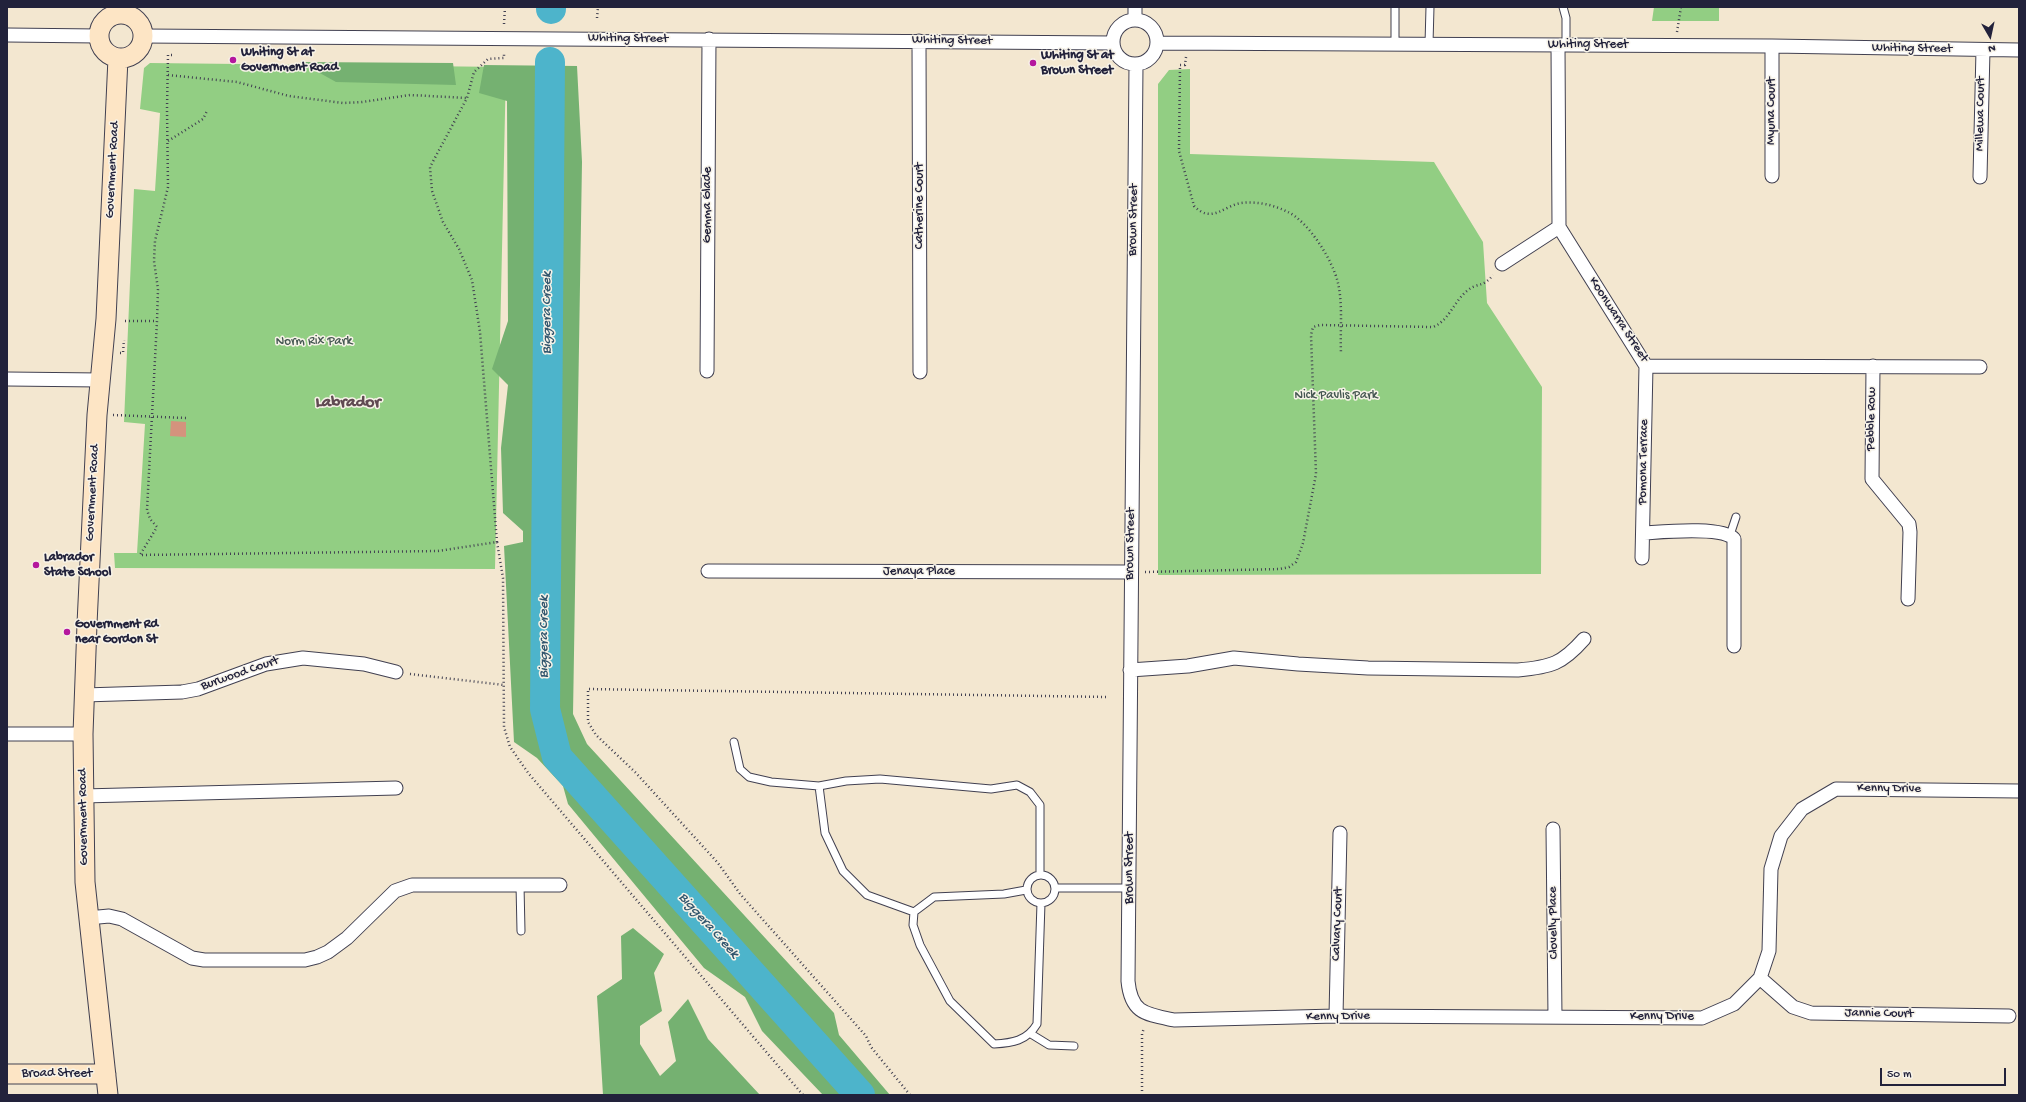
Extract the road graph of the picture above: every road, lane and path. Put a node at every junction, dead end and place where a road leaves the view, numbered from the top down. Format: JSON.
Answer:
{"nodes":[{"id":1,"x":504,"y":7,"type":"edge"},
{"id":2,"x":598,"y":7,"type":"edge"},
{"id":3,"x":1395,"y":7,"type":"edge"},
{"id":4,"x":1430,"y":7,"type":"edge"},
{"id":5,"x":1563,"y":7,"type":"edge"},
{"id":6,"x":1681,"y":7,"type":"edge"},
{"id":7,"x":122,"y":10,"type":"edge"},
{"id":8,"x":1135,"y":14,"type":"edge"},
{"id":9,"x":597,"y":18,"type":"dead end"},
{"id":10,"x":504,"y":24,"type":"dead end"},
{"id":11,"x":7,"y":35,"type":"edge"},
{"id":12,"x":98,"y":36,"type":"junction"},
{"id":13,"x":143,"y":36,"type":"junction"},
{"id":14,"x":709,"y":39,"type":"junction"},
{"id":15,"x":919,"y":40,"type":"junction"},
{"id":16,"x":1113,"y":43,"type":"junction"},
{"id":17,"x":1158,"y":43,"type":"junction"},
{"id":18,"x":1187,"y":43,"type":"junction"},
{"id":19,"x":1395,"y":44,"type":"junction"},
{"id":20,"x":1429,"y":44,"type":"junction"},
{"id":21,"x":1562,"y":45,"type":"junction"},
{"id":22,"x":1677,"y":46,"type":"junction"},
{"id":23,"x":1772,"y":46,"type":"junction"},
{"id":24,"x":1983,"y":50,"type":"junction"},
{"id":25,"x":2019,"y":50,"type":"edge"},
{"id":26,"x":504,"y":52,"type":"dead end"},
{"id":27,"x":172,"y":55,"type":"dead end"},
{"id":28,"x":118,"y":58,"type":"junction"},
{"id":29,"x":1136,"y":65,"type":"junction"},
{"id":30,"x":168,"y":75,"type":"junction"},
{"id":31,"x":467,"y":98,"type":"junction"},
{"id":32,"x":207,"y":111,"type":"dead end"},
{"id":33,"x":168,"y":141,"type":"junction"},
{"id":34,"x":1772,"y":176,"type":"dead end"},
{"id":35,"x":1980,"y":177,"type":"dead end"},
{"id":36,"x":1560,"y":227,"type":"junction"},
{"id":37,"x":1502,"y":264,"type":"joint"},
{"id":38,"x":157,"y":321,"type":"junction"},
{"id":39,"x":1340,"y":325,"type":"junction"},
{"id":40,"x":124,"y":327,"type":"dead end"},
{"id":41,"x":124,"y":333,"type":"dead end"},
{"id":42,"x":116,"y":353,"type":"dead end"},
{"id":43,"x":1341,"y":353,"type":"dead end"},
{"id":44,"x":1646,"y":366,"type":"junction"},
{"id":45,"x":1873,"y":366,"type":"junction"},
{"id":46,"x":1980,"y":367,"type":"dead end"},
{"id":47,"x":707,"y":371,"type":"dead end"},
{"id":48,"x":920,"y":372,"type":"dead end"},
{"id":49,"x":7,"y":379,"type":"edge"},
{"id":50,"x":100,"y":380,"type":"junction"},
{"id":51,"x":113,"y":416,"type":"dead end"},
{"id":52,"x":152,"y":417,"type":"junction"},
{"id":53,"x":186,"y":418,"type":"dead end"},
{"id":54,"x":1736,"y":517,"type":"dead end"},
{"id":55,"x":1643,"y":533,"type":"junction"},
{"id":56,"x":1730,"y":535,"type":"junction"},
{"id":57,"x":497,"y":542,"type":"junction"},
{"id":58,"x":1642,"y":558,"type":"dead end"},
{"id":59,"x":708,"y":571,"type":"dead end"},
{"id":60,"x":1130,"y":572,"type":"junction"},
{"id":61,"x":1908,"y":599,"type":"dead end"},
{"id":62,"x":1584,"y":639,"type":"dead end"},
{"id":63,"x":1734,"y":646,"type":"dead end"},
{"id":64,"x":1130,"y":670,"type":"junction"},
{"id":65,"x":396,"y":672,"type":"joint"},
{"id":66,"x":504,"y":685,"type":"junction"},
{"id":67,"x":84,"y":695,"type":"junction"},
{"id":68,"x":1108,"y":697,"type":"dead end"},
{"id":69,"x":7,"y":734,"type":"edge"},
{"id":70,"x":83,"y":734,"type":"junction"},
{"id":71,"x":734,"y":742,"type":"dead end"},
{"id":72,"x":819,"y":786,"type":"junction"},
{"id":73,"x":396,"y":788,"type":"dead end"},
{"id":74,"x":2019,"y":791,"type":"edge"},
{"id":75,"x":83,"y":796,"type":"junction"},
{"id":76,"x":1553,"y":829,"type":"dead end"},
{"id":77,"x":1340,"y":833,"type":"dead end"},
{"id":78,"x":1040,"y":875,"type":"junction"},
{"id":79,"x":520,"y":885,"type":"junction"},
{"id":80,"x":560,"y":885,"type":"dead end"},
{"id":81,"x":1055,"y":888,"type":"junction"},
{"id":82,"x":1130,"y":888,"type":"junction"},
{"id":83,"x":1026,"y":890,"type":"junction"},
{"id":84,"x":1040,"y":903,"type":"junction"},
{"id":85,"x":914,"y":912,"type":"junction"},
{"id":86,"x":88,"y":918,"type":"junction"},
{"id":87,"x":521,"y":931,"type":"dead end"},
{"id":88,"x":1760,"y":978,"type":"junction"},
{"id":89,"x":1149,"y":1015,"type":"junction"},
{"id":90,"x":1336,"y":1016,"type":"junction"},
{"id":91,"x":2009,"y":1016,"type":"dead end"},
{"id":92,"x":1555,"y":1017,"type":"junction"},
{"id":93,"x":1031,"y":1034,"type":"junction"},
{"id":94,"x":1074,"y":1046,"type":"dead end"},
{"id":95,"x":7,"y":1074,"type":"edge"},
{"id":96,"x":106,"y":1074,"type":"junction"},
{"id":97,"x":108,"y":1095,"type":"edge"},
{"id":98,"x":803,"y":1095,"type":"edge"},
{"id":99,"x":910,"y":1095,"type":"edge"},
{"id":100,"x":1142,"y":1095,"type":"edge"}],
"edges":[{"from":1,"to":10,"type":"path"},
{"from":2,"to":9,"type":"path"},
{"from":3,"to":19,"type":"lane"},
{"from":4,"to":20,"type":"lane"},
{"from":5,"to":21,"type":"lane"},
{"from":6,"to":22,"type":"path"},
{"from":7,"to":12,"type":"main road"},
{"from":7,"to":13,"type":"main road"},
{"from":8,"to":16,"type":"street"},
{"from":8,"to":17,"type":"street"},
{"from":11,"to":12,"type":"street"},
{"from":12,"to":28,"type":"main road"},
{"from":13,"to":14,"type":"street","name":"Whiting Street"},
{"from":13,"to":28,"type":"main road"},
{"from":14,"to":15,"type":"street","name":"Whiting Street"},
{"from":14,"to":47,"type":"street","name":"Gemma Glade"},
{"from":15,"to":16,"type":"street","name":"Whiting Street"},
{"from":15,"to":48,"type":"street","name":"Catherine Court"},
{"from":16,"to":29,"type":"street"},
{"from":17,"to":18,"type":"street","name":"Whiting Street"},
{"from":17,"to":29,"type":"street"},
{"from":18,"to":19,"type":"street","name":"Whiting Street"},
{"from":18,"to":39,"type":"path"},
{"from":19,"to":20,"type":"street","name":"Whiting Street"},
{"from":20,"to":21,"type":"street","name":"Whiting Street"},
{"from":21,"to":22,"type":"street","name":"Whiting Street"},
{"from":21,"to":36,"type":"street"},
{"from":22,"to":23,"type":"street","name":"Whiting Street"},
{"from":23,"to":24,"type":"street","name":"Whiting Street"},
{"from":23,"to":34,"type":"street","name":"Myuna Court"},
{"from":24,"to":25,"type":"street","name":"Whiting Street"},
{"from":24,"to":35,"type":"street","name":"Millewa Court"},
{"from":26,"to":31,"type":"path"},
{"from":27,"to":30,"type":"path"},
{"from":28,"to":50,"type":"main road","name":"Government Road"},
{"from":29,"to":60,"type":"street","name":"Brown Street"},
{"from":30,"to":31,"type":"path"},
{"from":30,"to":33,"type":"path"},
{"from":31,"to":57,"type":"path"},
{"from":32,"to":33,"type":"path"},
{"from":33,"to":38,"type":"path"},
{"from":36,"to":37,"type":"street"},
{"from":36,"to":44,"type":"street","name":"Koonwarra Street"},
{"from":37,"to":39,"type":"path"},
{"from":38,"to":40,"type":"path"},
{"from":38,"to":52,"type":"path"},
{"from":39,"to":43,"type":"path"},
{"from":39,"to":60,"type":"path"},
{"from":41,"to":42,"type":"path"},
{"from":44,"to":45,"type":"street","name":"Koonwarra Street"},
{"from":44,"to":55,"type":"street","name":"Pomona Terrace"},
{"from":45,"to":46,"type":"street","name":"Koonwarra Street"},
{"from":45,"to":61,"type":"street","name":"Pebble Row"},
{"from":49,"to":50,"type":"street"},
{"from":50,"to":67,"type":"main road","name":"Government Road"},
{"from":51,"to":52,"type":"path"},
{"from":52,"to":53,"type":"path"},
{"from":52,"to":57,"type":"path"},
{"from":54,"to":56,"type":"lane"},
{"from":55,"to":56,"type":"street"},
{"from":55,"to":58,"type":"street","name":"Pomona Terrace"},
{"from":56,"to":63,"type":"street"},
{"from":57,"to":66,"type":"path"},
{"from":59,"to":60,"type":"street","name":"Jenaya Place"},
{"from":60,"to":64,"type":"street","name":"Brown Street"},
{"from":62,"to":64,"type":"street"},
{"from":64,"to":82,"type":"street","name":"Brown Street"},
{"from":65,"to":66,"type":"path"},
{"from":65,"to":67,"type":"street","name":"Burwood Court"},
{"from":66,"to":98,"type":"path"},
{"from":67,"to":70,"type":"main road","name":"Government Road"},
{"from":68,"to":99,"type":"path"},
{"from":69,"to":70,"type":"street"},
{"from":70,"to":75,"type":"main road","name":"Government Road"},
{"from":71,"to":72,"type":"lane"},
{"from":72,"to":78,"type":"lane"},
{"from":72,"to":85,"type":"lane"},
{"from":73,"to":75,"type":"street"},
{"from":74,"to":88,"type":"street","name":"Kenny Drive"},
{"from":75,"to":86,"type":"main road","name":"Government Road"},
{"from":76,"to":92,"type":"street","name":"Clovelly Place"},
{"from":77,"to":90,"type":"street","name":"Calvary Court"},
{"from":78,"to":81,"type":"lane"},
{"from":78,"to":83,"type":"lane"},
{"from":79,"to":80,"type":"street"},
{"from":79,"to":86,"type":"street"},
{"from":79,"to":87,"type":"lane"},
{"from":81,"to":82,"type":"lane"},
{"from":81,"to":84,"type":"lane"},
{"from":82,"to":89,"type":"street","name":"Brown Street"},
{"from":83,"to":84,"type":"lane"},
{"from":83,"to":85,"type":"lane"},
{"from":84,"to":93,"type":"lane"},
{"from":85,"to":93,"type":"lane"},
{"from":86,"to":96,"type":"main road","name":"Government Road"},
{"from":88,"to":91,"type":"street","name":"Jannie Court"},
{"from":88,"to":92,"type":"street","name":"Kenny Drive"},
{"from":89,"to":90,"type":"street","name":"Kenny Drive"},
{"from":89,"to":100,"type":"path"},
{"from":90,"to":92,"type":"street","name":"Kenny Drive"},
{"from":93,"to":94,"type":"lane"},
{"from":95,"to":96,"type":"main road","name":"Broad Street"},
{"from":96,"to":97,"type":"main road","name":"Government Road"}]}
